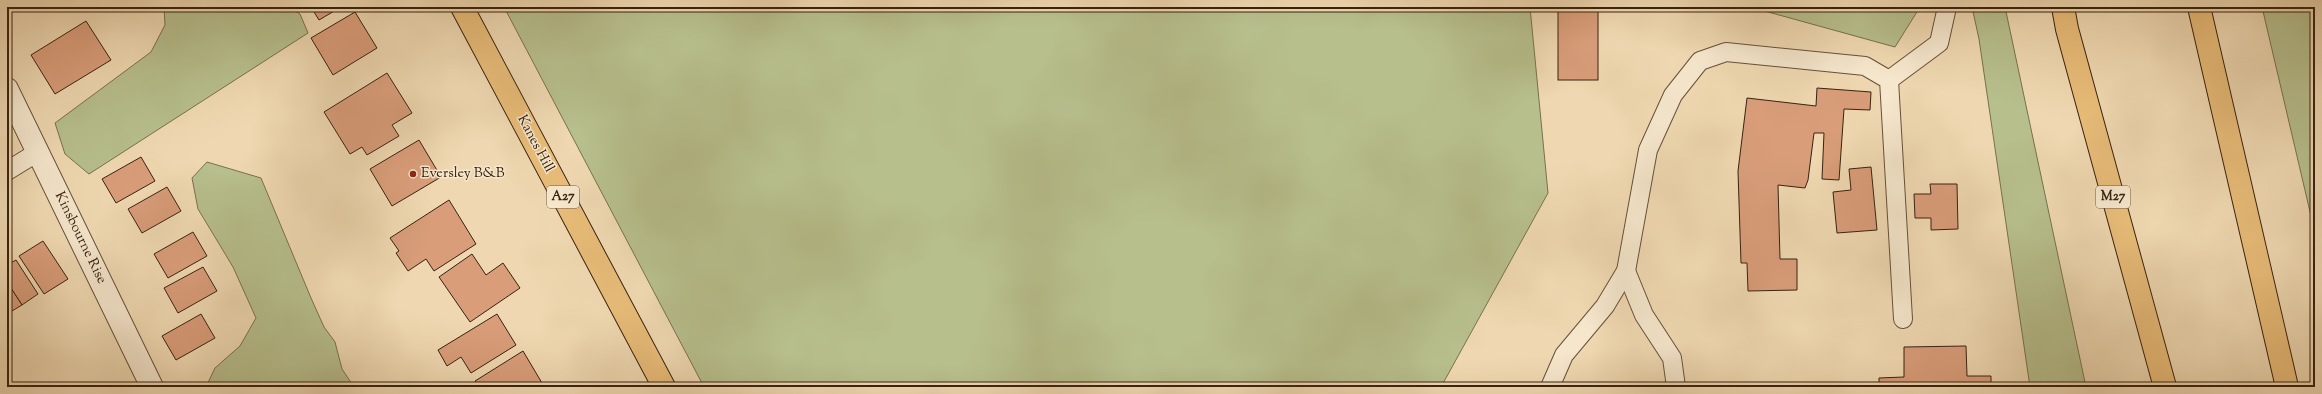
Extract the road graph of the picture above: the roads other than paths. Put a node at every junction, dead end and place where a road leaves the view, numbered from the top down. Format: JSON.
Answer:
{"nodes":[{"id":1,"x":462,"y":7,"type":"edge"},
{"id":2,"x":1947,"y":7,"type":"edge"},
{"id":3,"x":2063,"y":7,"type":"edge"},
{"id":4,"x":2199,"y":7,"type":"edge"},
{"id":5,"x":1889,"y":80,"type":"junction"},
{"id":6,"x":7,"y":89,"type":"edge"},
{"id":7,"x":38,"y":152,"type":"junction"},
{"id":8,"x":7,"y":171,"type":"edge"},
{"id":9,"x":1626,"y":271,"type":"junction"},
{"id":10,"x":1903,"y":319,"type":"dead end"},
{"id":11,"x":152,"y":387,"type":"edge"},
{"id":12,"x":664,"y":387,"type":"edge"},
{"id":13,"x":1550,"y":387,"type":"edge"},
{"id":14,"x":1676,"y":387,"type":"edge"},
{"id":15,"x":2165,"y":387,"type":"edge"},
{"id":16,"x":2287,"y":387,"type":"edge"}],
"edges":[{"from":1,"to":12,"type":"main road","name":"Kanes Hill","number":"A27"},
{"from":2,"to":5,"type":"lane"},
{"from":3,"to":15,"type":"main road","number":"M27"},
{"from":4,"to":16,"type":"main road"},
{"from":5,"to":9,"type":"lane"},
{"from":5,"to":10,"type":"lane"},
{"from":6,"to":7,"type":"street","name":"Kinsbourne Rise"},
{"from":7,"to":8,"type":"lane"},
{"from":7,"to":11,"type":"street","name":"Kinsbourne Rise"},
{"from":9,"to":13,"type":"lane"},
{"from":9,"to":14,"type":"lane"}]}
